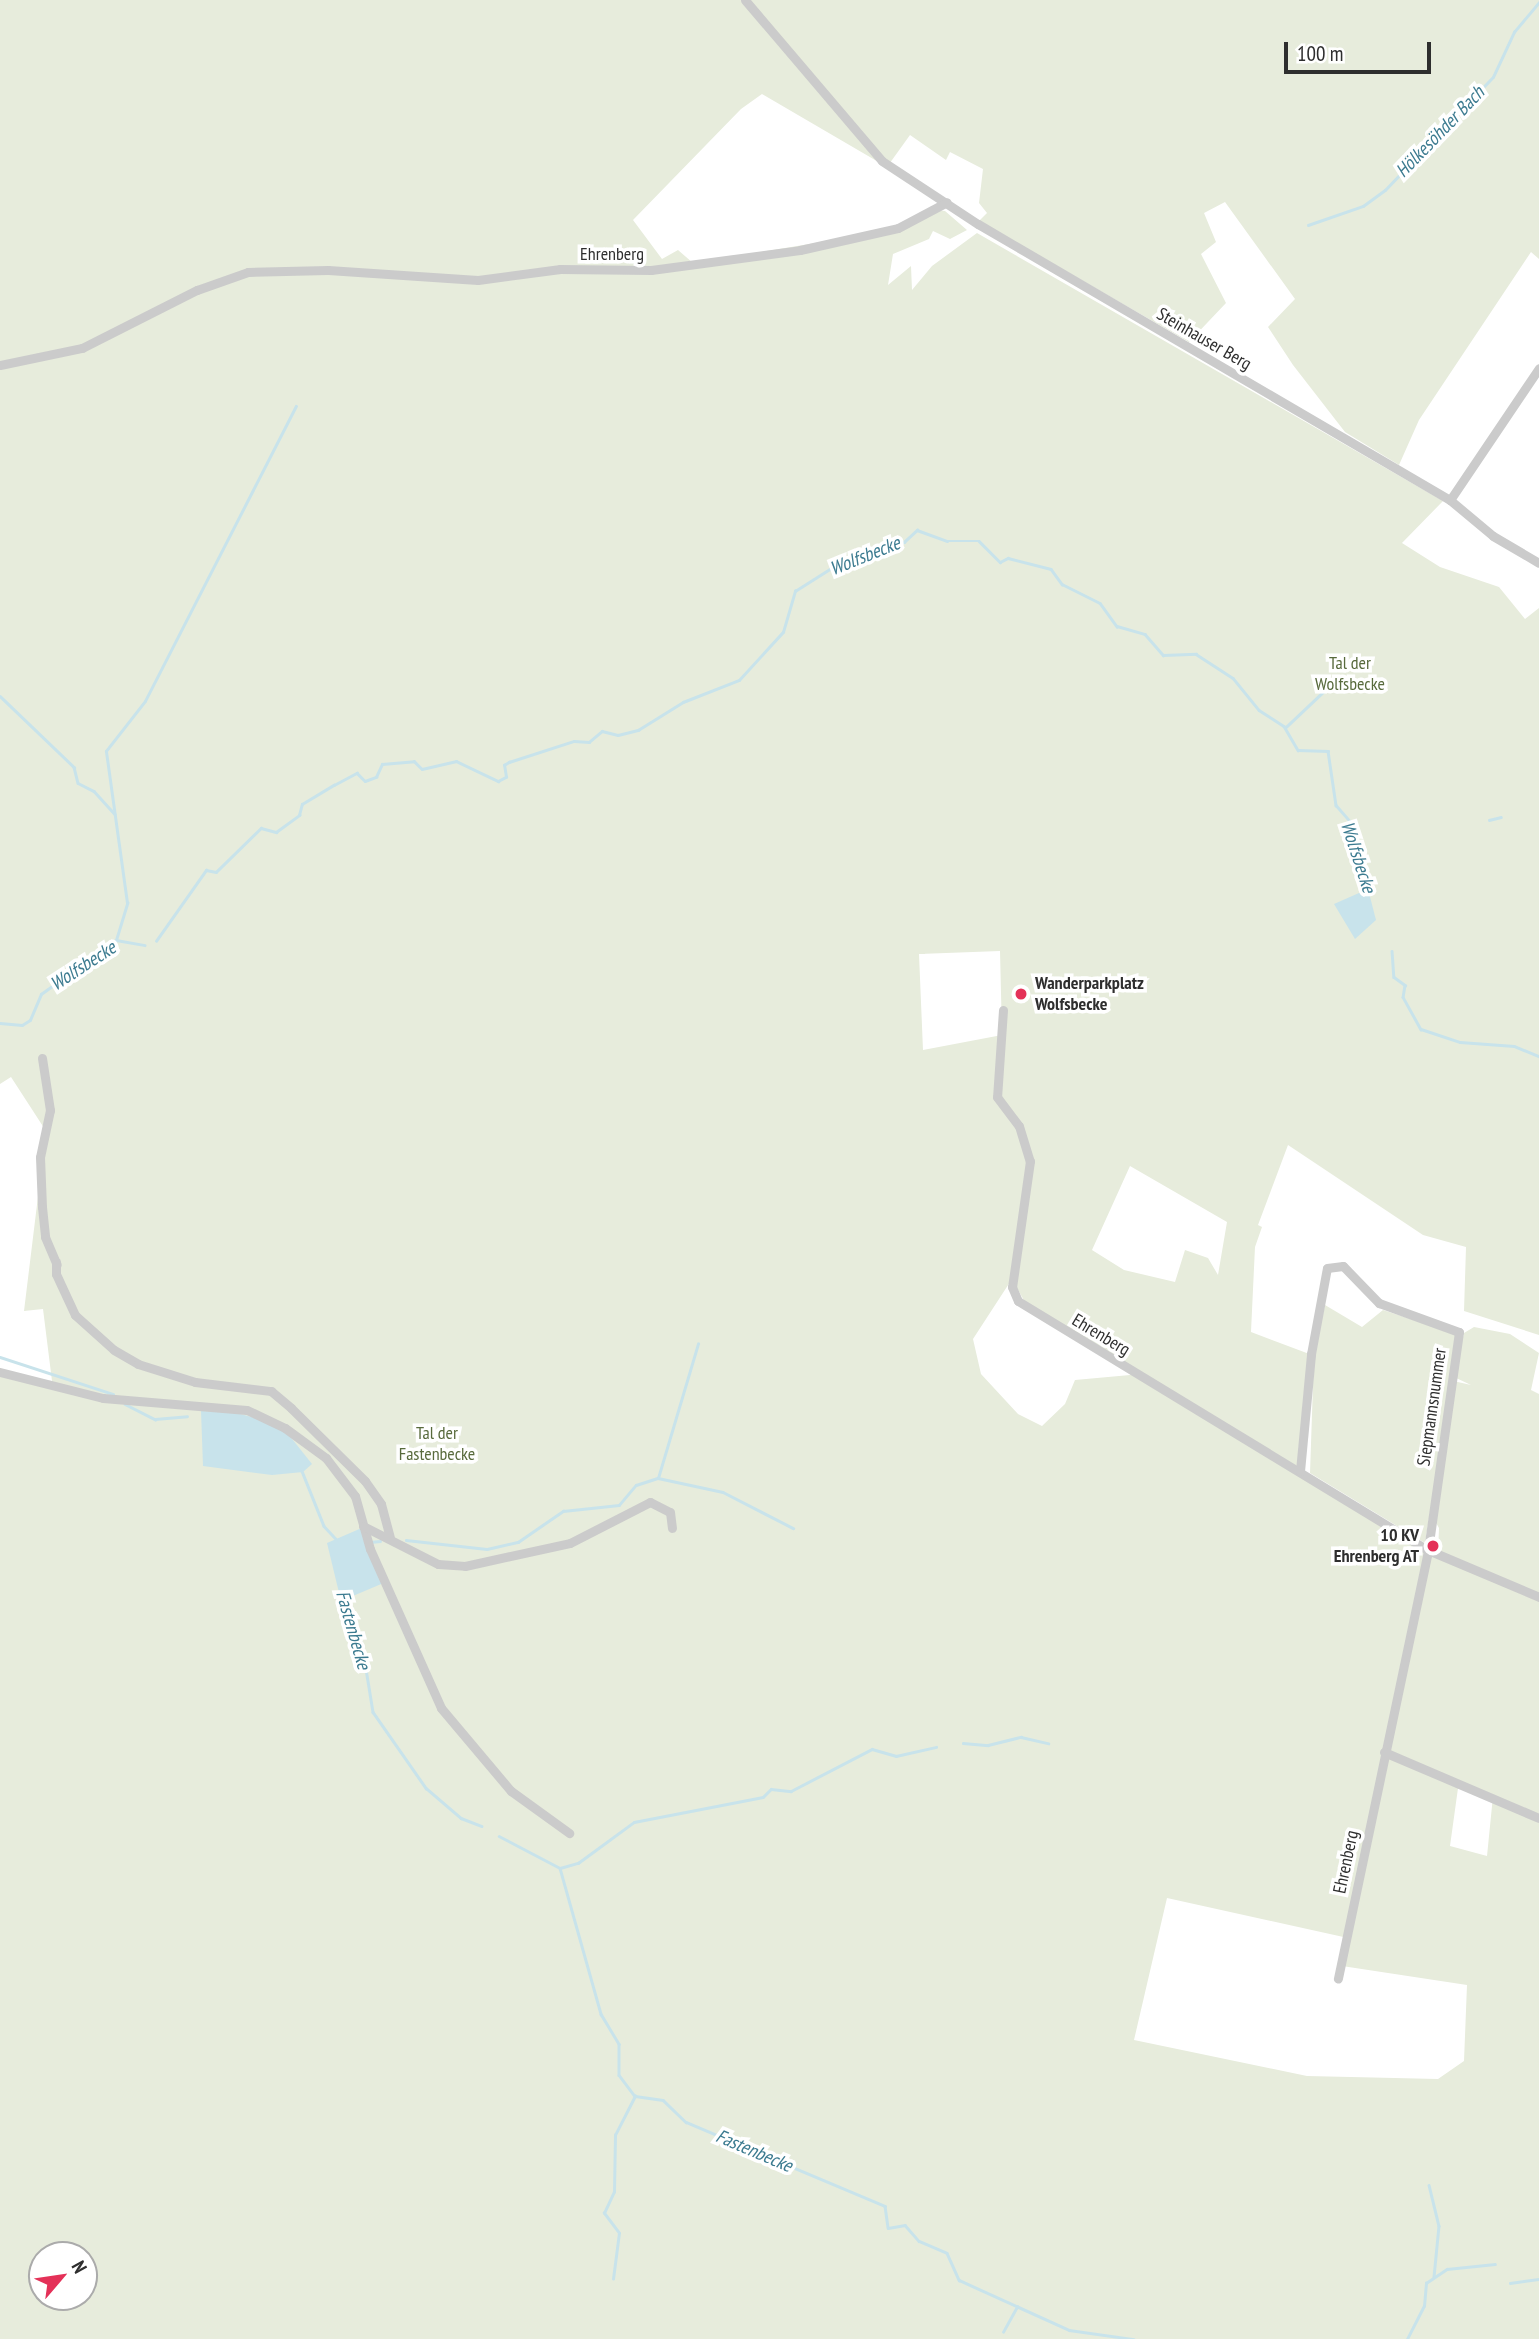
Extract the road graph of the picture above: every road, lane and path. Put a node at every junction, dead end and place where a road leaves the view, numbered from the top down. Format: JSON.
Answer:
{"nodes":[{"id":1,"x":745,"y":0,"type":"edge"},
{"id":2,"x":947,"y":202,"type":"junction"},
{"id":3,"x":0,"y":365,"type":"edge"},
{"id":4,"x":1539,"y":368,"type":"edge"},
{"id":5,"x":1449,"y":500,"type":"junction"},
{"id":6,"x":1539,"y":563,"type":"edge"},
{"id":7,"x":1003,"y":1010,"type":"dead end"},
{"id":8,"x":43,"y":1058,"type":"dead end"},
{"id":9,"x":0,"y":1372,"type":"edge"},
{"id":10,"x":1300,"y":1471,"type":"junction"},
{"id":11,"x":363,"y":1526,"type":"junction"},
{"id":12,"x":672,"y":1528,"type":"dead end"},
{"id":13,"x":390,"y":1537,"type":"junction"},
{"id":14,"x":1428,"y":1550,"type":"junction"},
{"id":15,"x":1539,"y":1597,"type":"edge"},
{"id":16,"x":1384,"y":1752,"type":"junction"},
{"id":17,"x":1539,"y":1818,"type":"edge"},
{"id":18,"x":569,"y":1833,"type":"dead end"},
{"id":19,"x":1338,"y":1979,"type":"dead end"}],
"edges":[{"from":1,"to":2,"type":"street"},
{"from":2,"to":3,"type":"street","name":"Ehrenberg"},
{"from":2,"to":5,"type":"street","name":"Steinhauser Berg"},
{"from":4,"to":5,"type":"street"},
{"from":5,"to":6,"type":"street","name":"Steinhauser Berg"},
{"from":7,"to":10,"type":"street","name":"Ehrenberg"},
{"from":8,"to":13,"type":"street"},
{"from":9,"to":11,"type":"street"},
{"from":10,"to":14,"type":"street","name":"Ehrenberg"},
{"from":10,"to":14,"type":"street","name":"Siepmannsnummer"},
{"from":11,"to":13,"type":"street"},
{"from":11,"to":18,"type":"street"},
{"from":12,"to":13,"type":"street"},
{"from":14,"to":15,"type":"street","name":"Ehrenberg"},
{"from":14,"to":16,"type":"street","name":"Ehrenberg"},
{"from":16,"to":17,"type":"street"},
{"from":16,"to":19,"type":"street","name":"Ehrenberg"}]}
